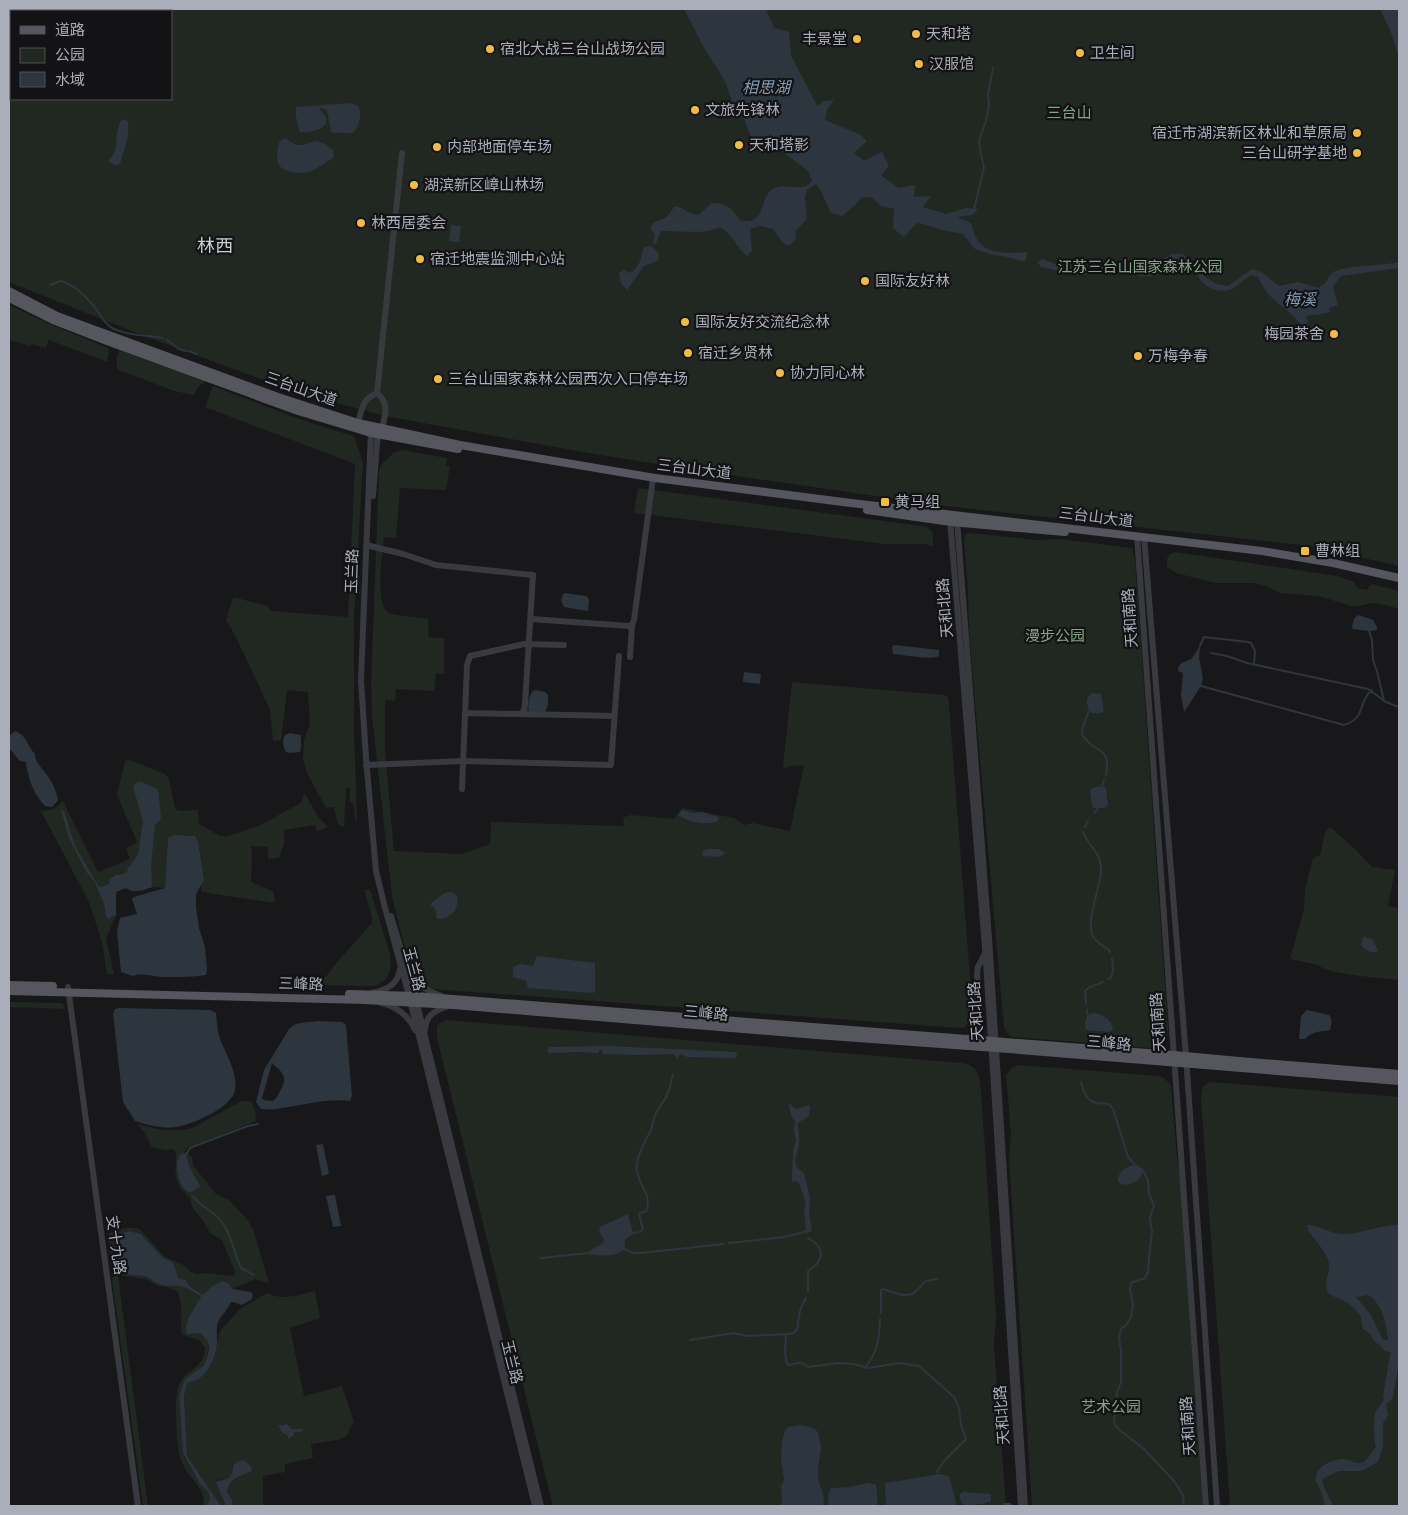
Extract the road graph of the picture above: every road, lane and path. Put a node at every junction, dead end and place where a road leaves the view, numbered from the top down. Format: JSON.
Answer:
{"nodes":[{"id":1,"x":402,"y":153,"type":"dead end"},
{"id":2,"x":9,"y":294,"type":"edge"},
{"id":3,"x":377,"y":393,"type":"junction"},
{"id":4,"x":358,"y":423,"type":"junction"},
{"id":5,"x":376,"y":430,"type":"junction"},
{"id":6,"x":653,"y":480,"type":"junction"},
{"id":7,"x":954,"y":518,"type":"junction"},
{"id":8,"x":1141,"y":539,"type":"junction"},
{"id":9,"x":368,"y":545,"type":"junction"},
{"id":10,"x":1399,"y":578,"type":"edge"},
{"id":11,"x":1399,"y":582,"type":"edge"},
{"id":12,"x":531,"y":619,"type":"junction"},
{"id":13,"x":632,"y":625,"type":"junction"},
{"id":14,"x":530,"y":644,"type":"junction"},
{"id":15,"x":564,"y":645,"type":"dead end"},
{"id":16,"x":619,"y":656,"type":"dead end"},
{"id":17,"x":630,"y":657,"type":"dead end"},
{"id":18,"x":465,"y":712,"type":"junction"},
{"id":19,"x":520,"y":714,"type":"junction"},
{"id":20,"x":615,"y":716,"type":"junction"},
{"id":21,"x":463,"y":761,"type":"junction"},
{"id":22,"x":368,"y":765,"type":"junction"},
{"id":23,"x":462,"y":789,"type":"dead end"},
{"id":24,"x":985,"y":954,"type":"junction"},
{"id":25,"x":400,"y":956,"type":"junction"},
{"id":26,"x":9,"y":985,"type":"edge"},
{"id":27,"x":69,"y":989,"type":"junction"},
{"id":28,"x":9,"y":991,"type":"edge"},
{"id":29,"x":365,"y":998,"type":"junction"},
{"id":30,"x":413,"y":999,"type":"junction"},
{"id":31,"x":453,"y":1002,"type":"junction"},
{"id":32,"x":962,"y":1039,"type":"junction"},
{"id":33,"x":994,"y":1045,"type":"junction"},
{"id":34,"x":424,"y":1047,"type":"junction"},
{"id":35,"x":1174,"y":1059,"type":"junction"},
{"id":36,"x":1186,"y":1060,"type":"junction"},
{"id":37,"x":1399,"y":1074,"type":"edge"},
{"id":38,"x":1399,"y":1081,"type":"edge"},
{"id":39,"x":138,"y":1506,"type":"edge"},
{"id":40,"x":535,"y":1506,"type":"edge"},
{"id":41,"x":541,"y":1506,"type":"edge"},
{"id":42,"x":1021,"y":1506,"type":"edge"},
{"id":43,"x":1025,"y":1506,"type":"edge"},
{"id":44,"x":1206,"y":1506,"type":"edge"},
{"id":45,"x":1217,"y":1506,"type":"edge"}],
"edges":[{"from":1,"to":3,"type":"street","name":"玉兰路"},
{"from":2,"to":4,"type":"main road","name":"三台山大道"},
{"from":2,"to":5,"type":"main road","name":"三台山大道"},
{"from":3,"to":4,"type":"street"},
{"from":3,"to":5,"type":"street","name":"玉兰路"},
{"from":4,"to":5,"type":"main road","name":"三台山大道"},
{"from":5,"to":6,"type":"main road","name":"三台山大道"},
{"from":5,"to":9,"type":"street","name":"玉兰路"},
{"from":6,"to":7,"type":"main road","name":"三台山大道"},
{"from":6,"to":13,"type":"street"},
{"from":7,"to":8,"type":"main road","name":"三台山大道"},
{"from":7,"to":24,"type":"street","name":"天和北路"},
{"from":7,"to":33,"type":"street","name":"天和北路"},
{"from":8,"to":10,"type":"main road","name":"三台山大道"},
{"from":8,"to":11,"type":"main road","name":"三台山大道"},
{"from":8,"to":35,"type":"street","name":"天和南路"},
{"from":8,"to":36,"type":"street","name":"天和南路"},
{"from":9,"to":12,"type":"street"},
{"from":9,"to":22,"type":"street","name":"玉兰路"},
{"from":12,"to":13,"type":"street"},
{"from":12,"to":14,"type":"street"},
{"from":13,"to":17,"type":"street"},
{"from":14,"to":15,"type":"street"},
{"from":14,"to":18,"type":"street"},
{"from":14,"to":19,"type":"street"},
{"from":16,"to":20,"type":"street"},
{"from":18,"to":19,"type":"street"},
{"from":18,"to":21,"type":"street"},
{"from":19,"to":20,"type":"street"},
{"from":20,"to":21,"type":"street"},
{"from":21,"to":22,"type":"street"},
{"from":21,"to":23,"type":"street"},
{"from":22,"to":25,"type":"street","name":"玉兰路"},
{"from":24,"to":32,"type":"street"},
{"from":24,"to":33,"type":"street","name":"天和北路"},
{"from":25,"to":29,"type":"street"},
{"from":25,"to":30,"type":"street","name":"玉兰路"},
{"from":25,"to":31,"type":"street"},
{"from":26,"to":27,"type":"main road","name":"三峰路"},
{"from":27,"to":28,"type":"main road","name":"三峰路"},
{"from":27,"to":29,"type":"main road","name":"三峰路"},
{"from":27,"to":39,"type":"street","name":"支十九路"},
{"from":29,"to":30,"type":"main road","name":"三峰路"},
{"from":29,"to":34,"type":"street"},
{"from":30,"to":31,"type":"main road","name":"三峰路"},
{"from":30,"to":34,"type":"street","name":"玉兰路"},
{"from":31,"to":32,"type":"main road","name":"三峰路"},
{"from":31,"to":33,"type":"main road","name":"三峰路"},
{"from":31,"to":34,"type":"street"},
{"from":32,"to":33,"type":"main road","name":"三峰路"},
{"from":33,"to":35,"type":"main road","name":"三峰路"},
{"from":33,"to":42,"type":"street","name":"天和北路"},
{"from":33,"to":43,"type":"street","name":"天和北路"},
{"from":34,"to":40,"type":"street","name":"玉兰路"},
{"from":34,"to":41,"type":"street","name":"玉兰路"},
{"from":35,"to":36,"type":"main road","name":"三峰路"},
{"from":35,"to":44,"type":"street","name":"天和南路"},
{"from":36,"to":37,"type":"main road","name":"三峰路"},
{"from":36,"to":38,"type":"main road","name":"三峰路"},
{"from":36,"to":45,"type":"street","name":"天和南路"}]}
